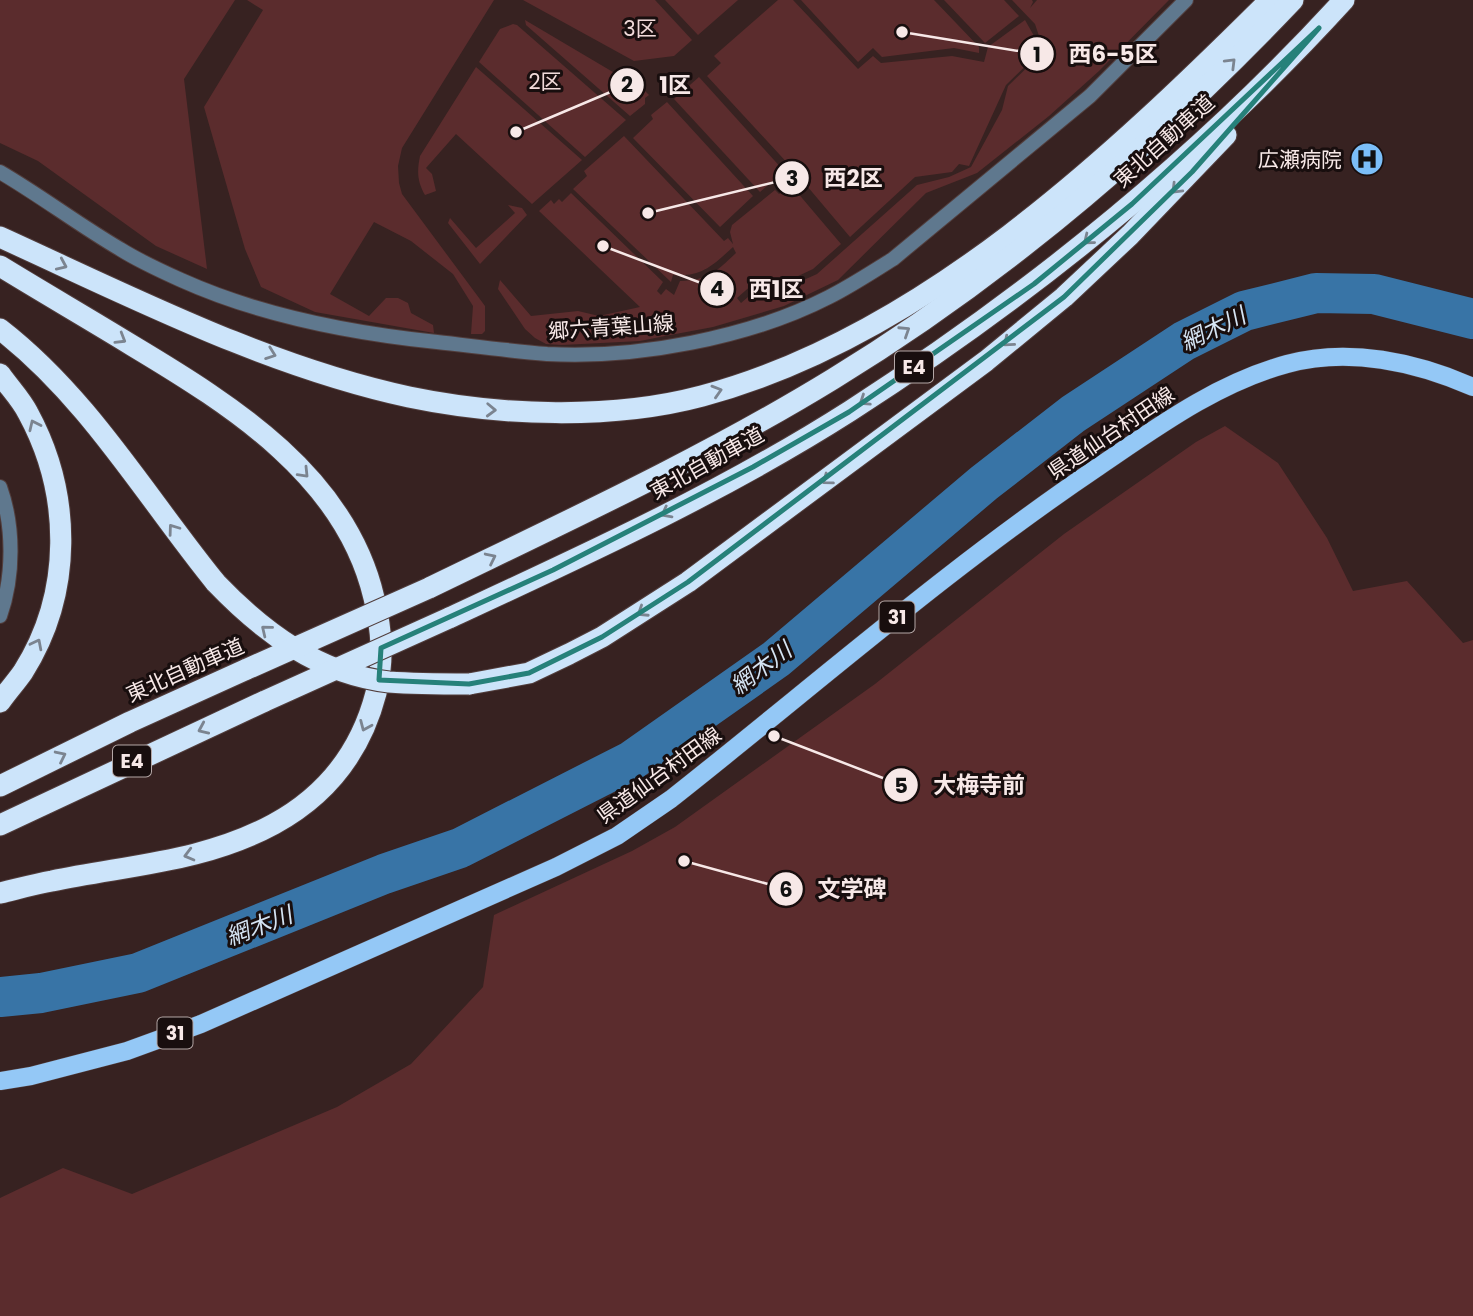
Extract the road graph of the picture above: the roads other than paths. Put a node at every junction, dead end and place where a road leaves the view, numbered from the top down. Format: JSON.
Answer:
{"nodes":[{"id":1,"x":1186,"y":0,"type":"edge"},
{"id":2,"x":1270,"y":0,"type":"edge"},
{"id":3,"x":1293,"y":0,"type":"edge"},
{"id":4,"x":1344,"y":0,"type":"edge"},
{"id":5,"x":1319,"y":27,"type":"junction"},
{"id":6,"x":1,"y":175,"type":"edge"},
{"id":7,"x":0,"y":237,"type":"edge"},
{"id":8,"x":0,"y":266,"type":"edge"},
{"id":9,"x":0,"y":329,"type":"edge"},
{"id":10,"x":0,"y":374,"type":"edge"},
{"id":11,"x":1473,"y":387,"type":"edge"},
{"id":12,"x":0,"y":486,"type":"edge"},
{"id":13,"x":0,"y":616,"type":"edge"},
{"id":14,"x":0,"y":702,"type":"edge"},
{"id":15,"x":0,"y":786,"type":"edge"},
{"id":16,"x":0,"y":824,"type":"edge"},
{"id":17,"x":0,"y":893,"type":"edge"},
{"id":18,"x":0,"y":1081,"type":"edge"}],
"edges":[{"from":1,"to":6,"type":"street","name":"郷六青葉山線"},
{"from":7,"to":2,"type":"highway","one_way":true},
{"from":15,"to":3,"type":"highway","name":"東北自動車道","number":"E4","one_way":true,"bridge":true},
{"from":4,"to":5,"type":"highway","name":"東北自動車道","number":"E4"},
{"from":5,"to":9,"type":"highway","one_way":true,"bridge":true},
{"from":5,"to":16,"type":"highway","name":"東北自動車道","number":"E4","one_way":true,"bridge":true},
{"from":8,"to":17,"type":"highway","one_way":true},
{"from":14,"to":10,"type":"highway","one_way":true},
{"from":11,"to":18,"type":"main road","name":"県道仙台村田線","number":"31"},
{"from":12,"to":13,"type":"street"}]}
